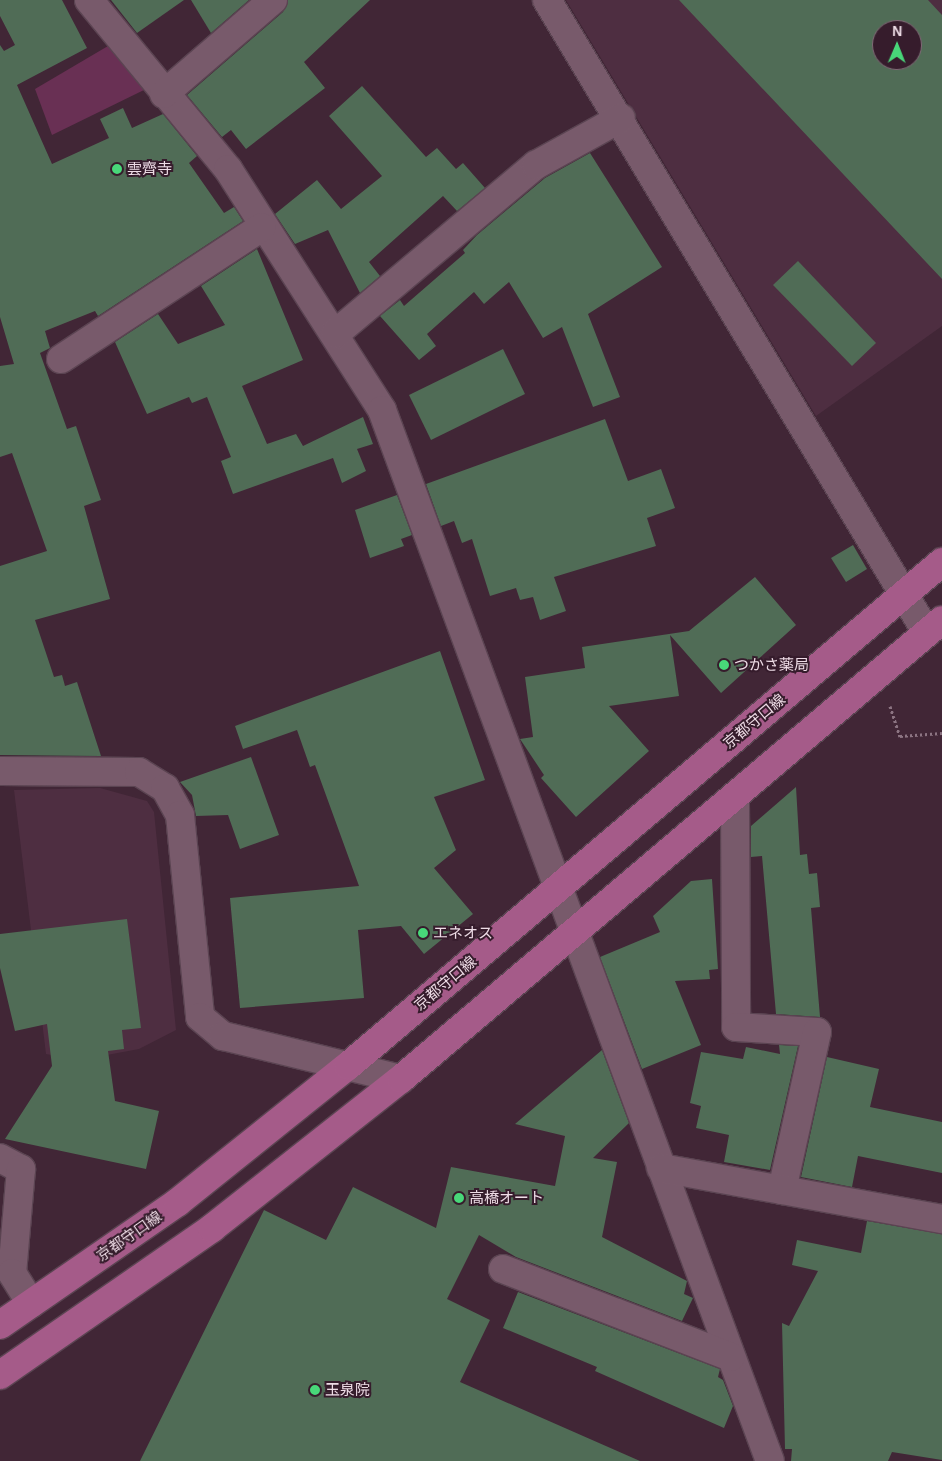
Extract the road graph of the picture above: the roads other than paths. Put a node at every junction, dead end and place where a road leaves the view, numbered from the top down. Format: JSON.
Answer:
{"nodes":[{"id":1,"x":89,"y":0,"type":"edge"},
{"id":2,"x":273,"y":0,"type":"edge"},
{"id":3,"x":548,"y":0,"type":"edge"},
{"id":4,"x":164,"y":94,"type":"junction"},
{"id":5,"x":621,"y":118,"type":"junction"},
{"id":6,"x":262,"y":228,"type":"junction"},
{"id":7,"x":335,"y":334,"type":"junction"},
{"id":8,"x":61,"y":359,"type":"dead end"},
{"id":9,"x":942,"y":562,"type":"edge"},
{"id":10,"x":905,"y":595,"type":"junction"},
{"id":11,"x":935,"y":626,"type":"edge"},
{"id":12,"x":0,"y":771,"type":"edge"},
{"id":13,"x":734,"y":799,"type":"junction"},
{"id":14,"x":558,"y":888,"type":"junction"},
{"id":15,"x":575,"y":934,"type":"junction"},
{"id":16,"x":348,"y":1066,"type":"junction"},
{"id":17,"x":401,"y":1079,"type":"junction"},
{"id":18,"x":0,"y":1158,"type":"edge"},
{"id":19,"x":661,"y":1168,"type":"junction"},
{"id":20,"x":782,"y":1190,"type":"junction"},
{"id":21,"x":942,"y":1219,"type":"edge"},
{"id":22,"x":503,"y":1269,"type":"dead end"},
{"id":23,"x":31,"y":1304,"type":"junction"},
{"id":24,"x":0,"y":1324,"type":"edge"},
{"id":25,"x":731,"y":1358,"type":"junction"},
{"id":26,"x":0,"y":1375,"type":"edge"},
{"id":27,"x":770,"y":1461,"type":"edge"}],
"edges":[{"from":1,"to":4,"type":"street"},
{"from":2,"to":4,"type":"street"},
{"from":3,"to":5,"type":"street"},
{"from":4,"to":6,"type":"street"},
{"from":5,"to":7,"type":"street"},
{"from":5,"to":10,"type":"street"},
{"from":6,"to":7,"type":"street"},
{"from":6,"to":8,"type":"street"},
{"from":7,"to":14,"type":"street"},
{"from":9,"to":10,"type":"main road","name":"京都守口線"},
{"from":10,"to":11,"type":"street"},
{"from":10,"to":14,"type":"main road","name":"京都守口線"},
{"from":11,"to":13,"type":"main road"},
{"from":12,"to":16,"type":"street"},
{"from":13,"to":15,"type":"main road"},
{"from":13,"to":20,"type":"street"},
{"from":14,"to":15,"type":"street"},
{"from":14,"to":16,"type":"main road","name":"京都守口線"},
{"from":15,"to":17,"type":"main road"},
{"from":15,"to":19,"type":"street"},
{"from":16,"to":17,"type":"street"},
{"from":16,"to":23,"type":"main road","name":"京都守口線"},
{"from":17,"to":26,"type":"main road"},
{"from":18,"to":23,"type":"street"},
{"from":19,"to":20,"type":"street"},
{"from":19,"to":25,"type":"street"},
{"from":20,"to":21,"type":"street"},
{"from":22,"to":25,"type":"street"},
{"from":23,"to":24,"type":"main road","name":"京都守口線"},
{"from":25,"to":27,"type":"street"}]}
